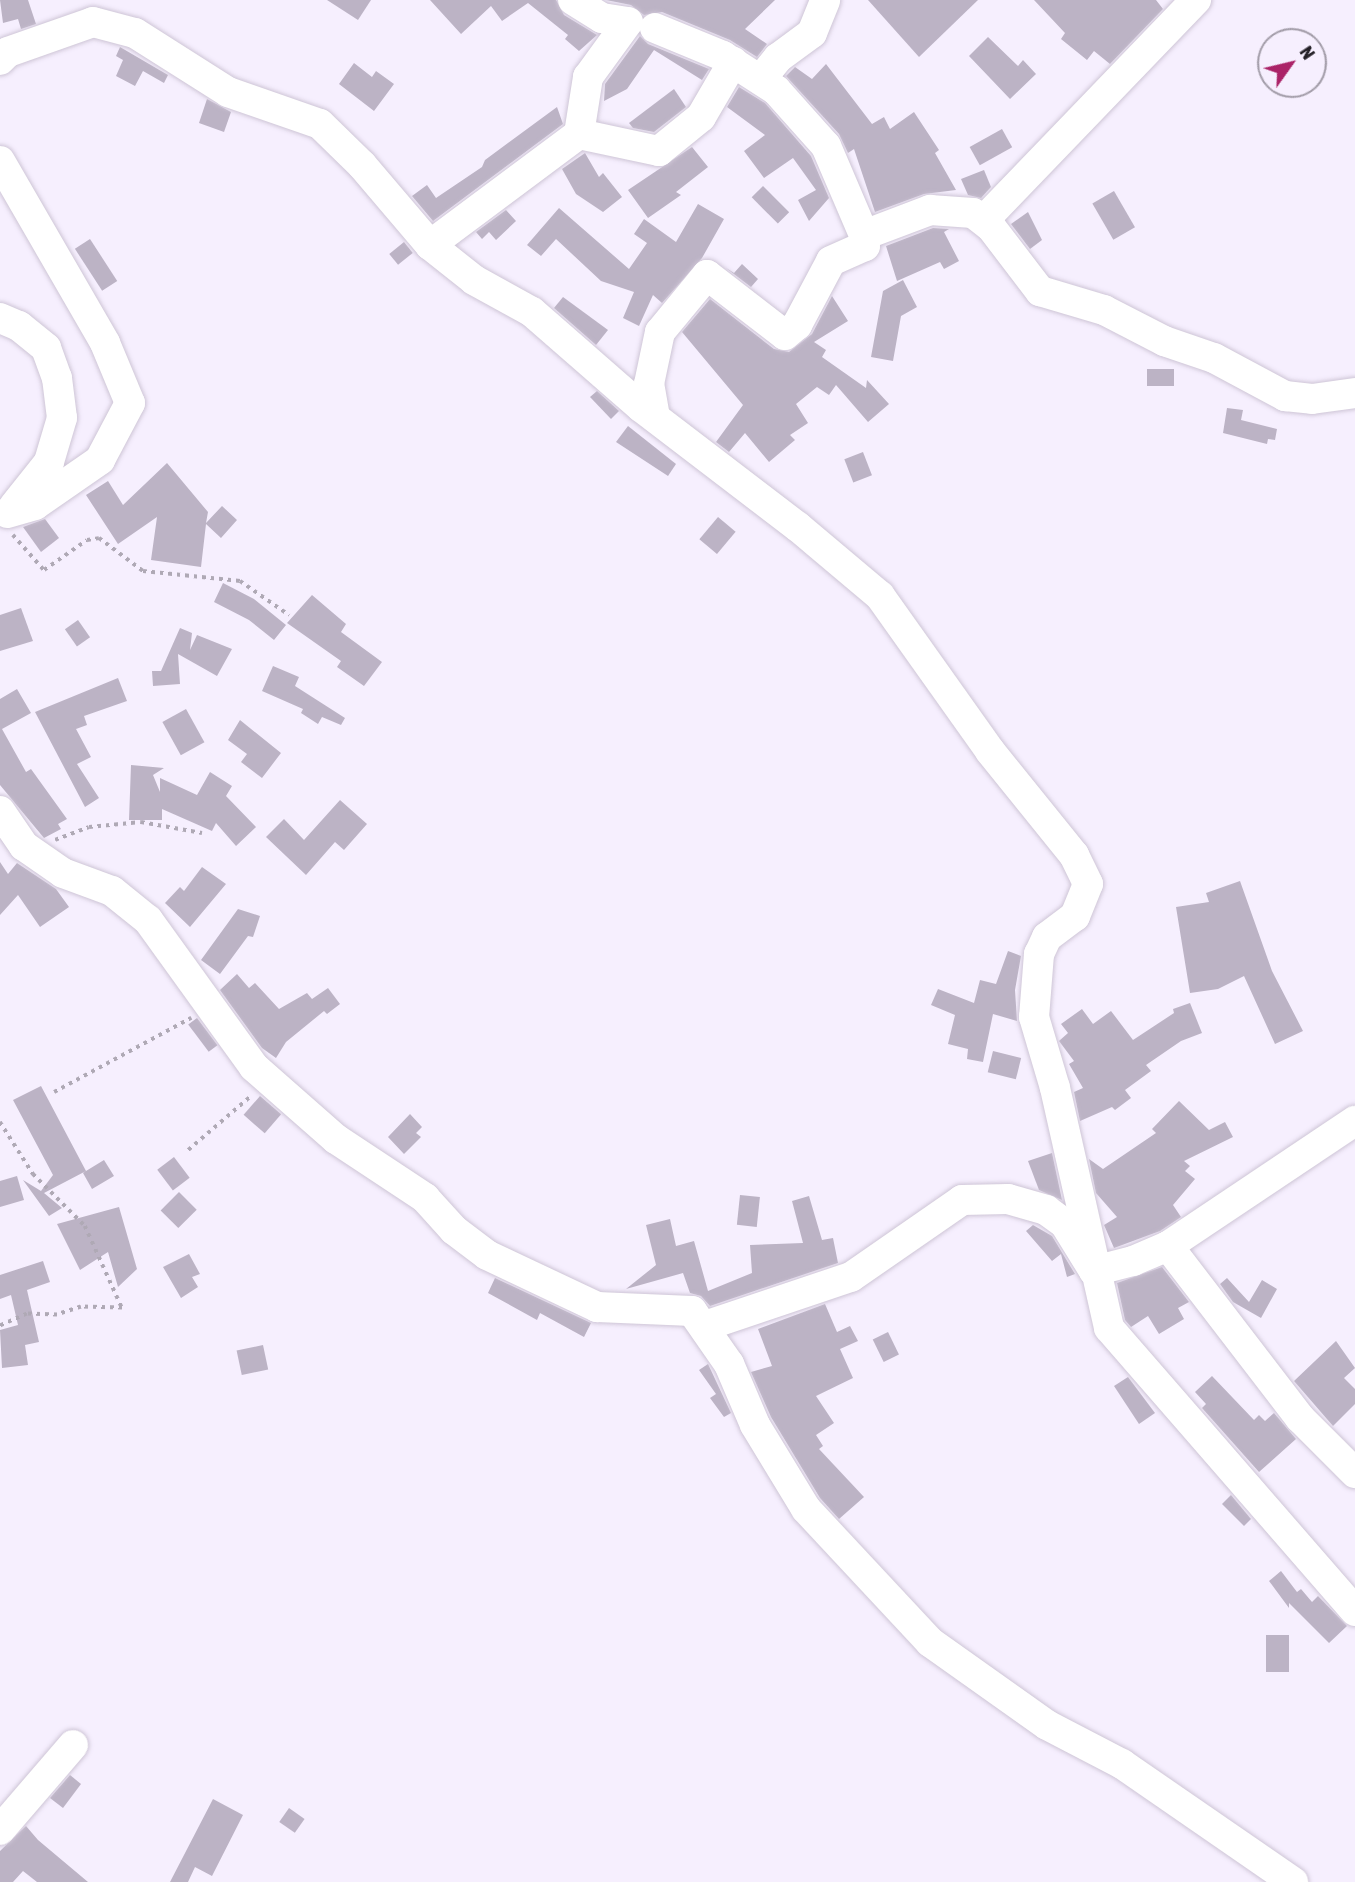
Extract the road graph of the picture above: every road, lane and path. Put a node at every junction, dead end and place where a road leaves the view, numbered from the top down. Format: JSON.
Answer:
{"nodes":[{"id":1,"x":573,"y":0,"type":"edge"},
{"id":2,"x":825,"y":0,"type":"edge"},
{"id":3,"x":1196,"y":0,"type":"edge"},
{"id":4,"x":655,"y":28,"type":"dead end"},
{"id":5,"x":0,"y":60,"type":"edge"},
{"id":6,"x":733,"y":62,"type":"junction"},
{"id":7,"x":761,"y":79,"type":"junction"},
{"id":8,"x":579,"y":134,"type":"junction"},
{"id":9,"x":0,"y":161,"type":"edge"},
{"id":10,"x":984,"y":220,"type":"junction"},
{"id":11,"x":864,"y":235,"type":"junction"},
{"id":12,"x":430,"y":245,"type":"junction"},
{"id":13,"x":0,"y":318,"type":"edge"},
{"id":14,"x":1355,"y":393,"type":"edge"},
{"id":15,"x":655,"y":417,"type":"junction"},
{"id":16,"x":3,"y":518,"type":"edge"},
{"id":17,"x":289,"y":615,"type":"dead end"},
{"id":18,"x":0,"y":811,"type":"edge"},
{"id":19,"x":202,"y":833,"type":"dead end"},
{"id":20,"x":30,"y":849,"type":"junction"},
{"id":21,"x":209,"y":1008,"type":"junction"},
{"id":22,"x":270,"y":1081,"type":"junction"},
{"id":23,"x":54,"y":1092,"type":"dead end"},
{"id":24,"x":1355,"y":1121,"type":"edge"},
{"id":25,"x":0,"y":1122,"type":"edge"},
{"id":26,"x":188,"y":1150,"type":"dead end"},
{"id":27,"x":1168,"y":1246,"type":"junction"},
{"id":28,"x":1094,"y":1271,"type":"junction"},
{"id":29,"x":0,"y":1326,"type":"edge"},
{"id":30,"x":705,"y":1326,"type":"junction"},
{"id":31,"x":1355,"y":1473,"type":"edge"},
{"id":32,"x":1355,"y":1611,"type":"edge"},
{"id":33,"x":73,"y":1745,"type":"dead end"},
{"id":34,"x":0,"y":1830,"type":"edge"},
{"id":35,"x":1293,"y":1882,"type":"edge"}],
"edges":[{"from":1,"to":8,"type":"street"},
{"from":2,"to":7,"type":"street"},
{"from":3,"to":10,"type":"street"},
{"from":4,"to":6,"type":"street"},
{"from":5,"to":12,"type":"street"},
{"from":6,"to":7,"type":"street"},
{"from":6,"to":8,"type":"street"},
{"from":7,"to":11,"type":"street"},
{"from":8,"to":12,"type":"street"},
{"from":9,"to":16,"type":"street"},
{"from":10,"to":11,"type":"street"},
{"from":10,"to":14,"type":"street"},
{"from":11,"to":15,"type":"street"},
{"from":12,"to":15,"type":"street"},
{"from":13,"to":16,"type":"street"},
{"from":15,"to":28,"type":"street"},
{"from":16,"to":17,"type":"path"},
{"from":18,"to":20,"type":"street"},
{"from":19,"to":20,"type":"path"},
{"from":20,"to":21,"type":"street"},
{"from":21,"to":22,"type":"street"},
{"from":21,"to":23,"type":"path"},
{"from":22,"to":26,"type":"path"},
{"from":22,"to":30,"type":"street"},
{"from":24,"to":27,"type":"street"},
{"from":25,"to":29,"type":"path"},
{"from":27,"to":28,"type":"street"},
{"from":27,"to":31,"type":"street"},
{"from":28,"to":30,"type":"street"},
{"from":28,"to":32,"type":"street"},
{"from":30,"to":35,"type":"street"},
{"from":33,"to":34,"type":"street"}]}
